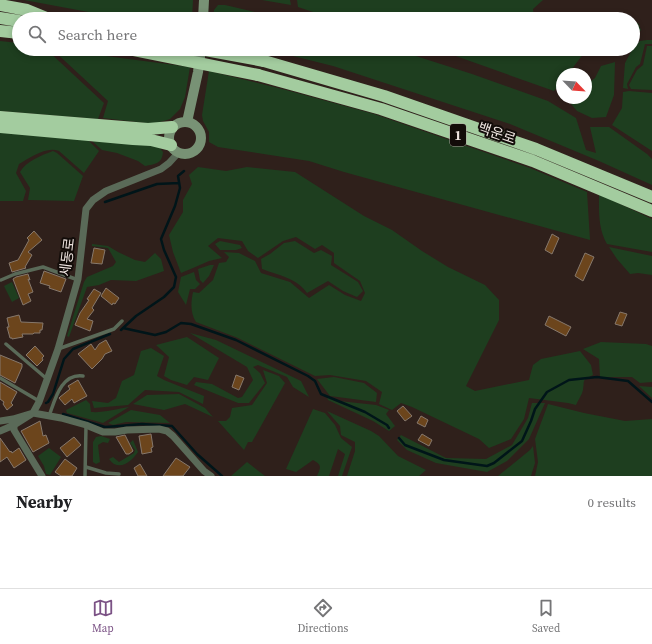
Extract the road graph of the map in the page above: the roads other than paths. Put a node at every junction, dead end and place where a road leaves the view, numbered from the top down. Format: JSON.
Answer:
{"nodes":[{"id":1,"x":204,"y":0,"type":"edge"},
{"id":2,"x":0,"y":5,"type":"edge"},
{"id":3,"x":32,"y":12,"type":"edge"},
{"id":4,"x":204,"y":12,"type":"edge"},
{"id":5,"x":0,"y":18,"type":"edge"},
{"id":6,"x":12,"y":20,"type":"edge"},
{"id":7,"x":0,"y":32,"type":"edge"},
{"id":8,"x":12,"y":33,"type":"edge"},
{"id":9,"x":164,"y":56,"type":"edge"},
{"id":10,"x":199,"y":56,"type":"edge"},
{"id":11,"x":237,"y":56,"type":"edge"},
{"id":12,"x":0,"y":117,"type":"edge"},
{"id":13,"x":187,"y":122,"type":"junction"},
{"id":14,"x":0,"y":127,"type":"edge"},
{"id":15,"x":172,"y":127,"type":"junction"},
{"id":16,"x":175,"y":149,"type":"junction"},
{"id":17,"x":652,"y":197,"type":"edge"},
{"id":18,"x":652,"y":211,"type":"edge"},
{"id":19,"x":0,"y":280,"type":"edge"},
{"id":20,"x":78,"y":280,"type":"junction"},
{"id":21,"x":122,"y":321,"type":"dead end"},
{"id":22,"x":6,"y":344,"type":"dead end"},
{"id":23,"x":58,"y":349,"type":"junction"},
{"id":24,"x":83,"y":376,"type":"dead end"},
{"id":25,"x":0,"y":378,"type":"edge"},
{"id":26,"x":47,"y":379,"type":"junction"},
{"id":27,"x":39,"y":402,"type":"junction"},
{"id":28,"x":34,"y":412,"type":"junction"},
{"id":29,"x":49,"y":416,"type":"junction"},
{"id":30,"x":0,"y":421,"type":"edge"},
{"id":31,"x":14,"y":425,"type":"junction"},
{"id":32,"x":86,"y":425,"type":"junction"},
{"id":33,"x":0,"y":430,"type":"edge"},
{"id":34,"x":86,"y":467,"type":"junction"},
{"id":35,"x":118,"y":474,"type":"dead end"},
{"id":36,"x":42,"y":476,"type":"edge"},
{"id":37,"x":85,"y":476,"type":"edge"},
{"id":38,"x":211,"y":476,"type":"edge"}],
"edges":[{"from":1,"to":4,"type":"street"},
{"from":2,"to":3,"type":"highway"},
{"from":5,"to":6,"type":"highway"},
{"from":7,"to":8,"type":"highway"},
{"from":9,"to":18,"type":"highway","name":"백운로","number":"1","bridge":true},
{"from":10,"to":13,"type":"street"},
{"from":11,"to":17,"type":"highway","name":"백운로","number":"1","bridge":true},
{"from":12,"to":15,"type":"highway"},
{"from":13,"to":15,"type":"street"},
{"from":13,"to":16,"type":"street"},
{"from":14,"to":16,"type":"highway"},
{"from":15,"to":16,"type":"street"},
{"from":16,"to":20,"type":"street","name":"세동로"},
{"from":19,"to":20,"type":"lane"},
{"from":20,"to":23,"type":"street","name":"세동로"},
{"from":21,"to":23,"type":"lane"},
{"from":22,"to":26,"type":"lane"},
{"from":23,"to":26,"type":"street","name":"세동로"},
{"from":24,"to":29,"type":"lane"},
{"from":25,"to":27,"type":"lane"},
{"from":26,"to":27,"type":"street","name":"세동로"},
{"from":27,"to":28,"type":"street","name":"세동로"},
{"from":28,"to":29,"type":"street"},
{"from":28,"to":30,"type":"street"},
{"from":28,"to":31,"type":"street"},
{"from":29,"to":32,"type":"street"},
{"from":31,"to":33,"type":"street"},
{"from":31,"to":36,"type":"street"},
{"from":32,"to":34,"type":"lane"},
{"from":32,"to":38,"type":"street"},
{"from":34,"to":35,"type":"lane"},
{"from":34,"to":37,"type":"lane"}]}
